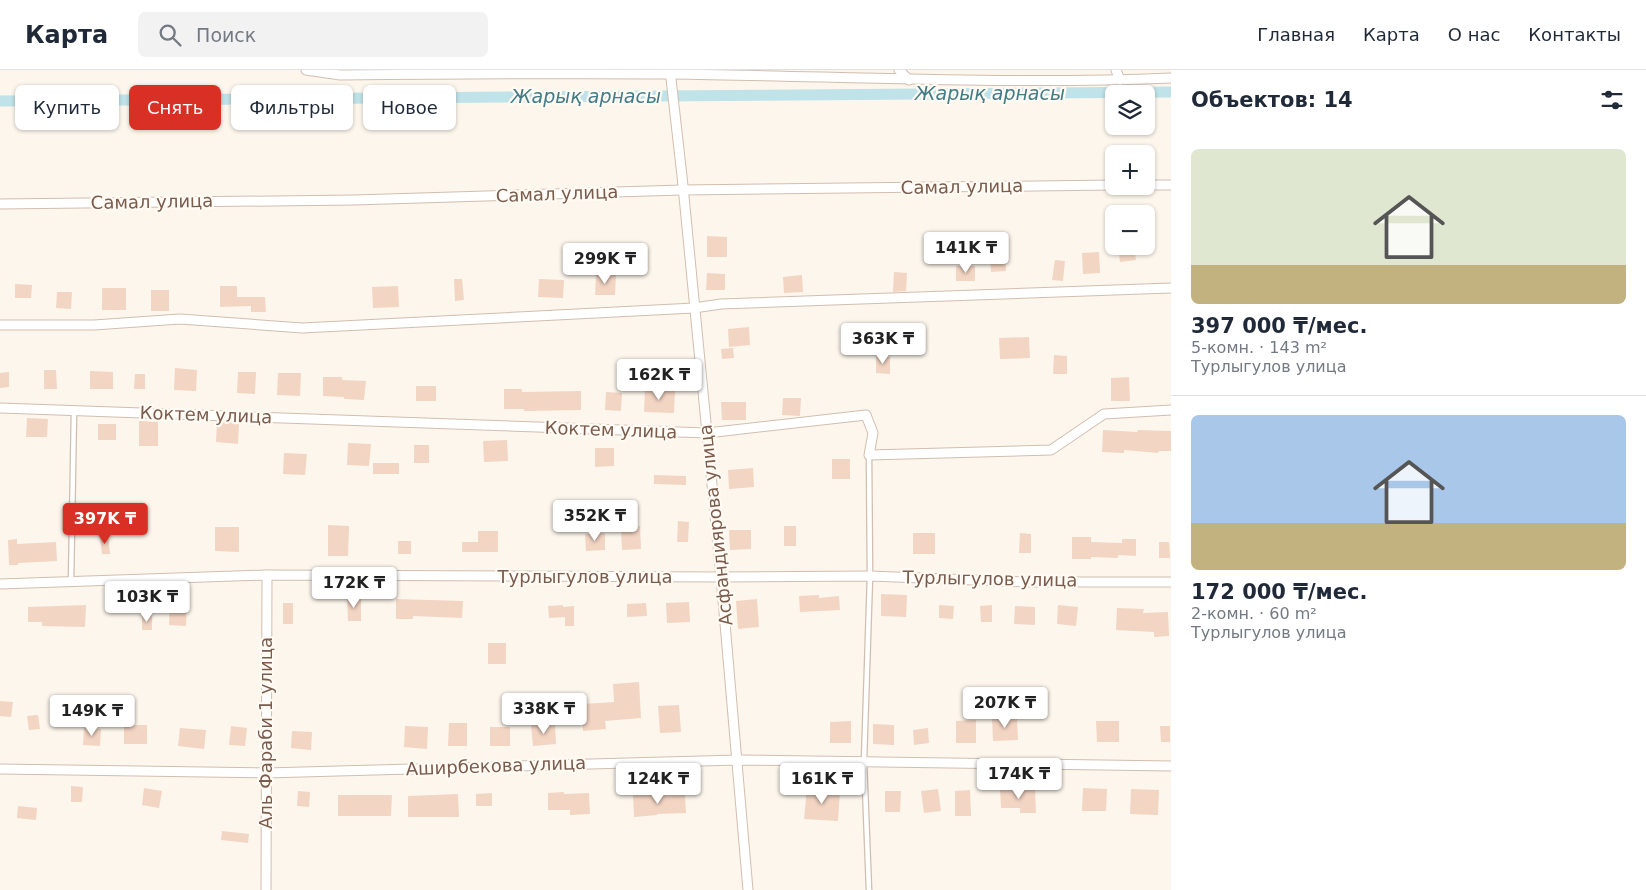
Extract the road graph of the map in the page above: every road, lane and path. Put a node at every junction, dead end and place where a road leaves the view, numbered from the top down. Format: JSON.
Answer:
{"nodes":[{"id":1,"x":306,"y":70,"type":"edge"},
{"id":2,"x":899,"y":70,"type":"edge"},
{"id":3,"x":957,"y":70,"type":"edge"},
{"id":4,"x":1116,"y":70,"type":"edge"},
{"id":5,"x":339,"y":72,"type":"edge"},
{"id":6,"x":506,"y":72,"type":"edge"},
{"id":7,"x":670,"y":72,"type":"edge"},
{"id":8,"x":1171,"y":78,"type":"edge"},
{"id":9,"x":909,"y":80,"type":"junction"},
{"id":10,"x":961,"y":80,"type":"junction"},
{"id":11,"x":1120,"y":80,"type":"junction"},
{"id":12,"x":1105,"y":185,"type":"edge"},
{"id":13,"x":1155,"y":185,"type":"edge"},
{"id":14,"x":1171,"y":185,"type":"edge"},
{"id":15,"x":682,"y":190,"type":"junction"},
{"id":16,"x":0,"y":204,"type":"edge"},
{"id":17,"x":1171,"y":288,"type":"edge"},
{"id":18,"x":694,"y":308,"type":"junction"},
{"id":19,"x":0,"y":325,"type":"edge"},
{"id":20,"x":0,"y":408,"type":"edge"},
{"id":21,"x":1171,"y":410,"type":"edge"},
{"id":22,"x":74,"y":411,"type":"junction"},
{"id":23,"x":707,"y":433,"type":"junction"},
{"id":24,"x":869,"y":455,"type":"junction"},
{"id":25,"x":267,"y":575,"type":"junction"},
{"id":26,"x":870,"y":576,"type":"junction"},
{"id":27,"x":721,"y":577,"type":"junction"},
{"id":28,"x":1171,"y":582,"type":"edge"},
{"id":29,"x":72,"y":583,"type":"junction"},
{"id":30,"x":0,"y":584,"type":"edge"},
{"id":31,"x":738,"y":760,"type":"junction"},
{"id":32,"x":864,"y":761,"type":"junction"},
{"id":33,"x":1171,"y":766,"type":"edge"},
{"id":34,"x":0,"y":769,"type":"edge"},
{"id":35,"x":266,"y":773,"type":"junction"},
{"id":36,"x":266,"y":890,"type":"edge"},
{"id":37,"x":748,"y":890,"type":"edge"},
{"id":38,"x":869,"y":890,"type":"edge"}],
"edges":[{"from":1,"to":5,"type":"street"},
{"from":2,"to":9,"type":"street"},
{"from":3,"to":10,"type":"street"},
{"from":4,"to":11,"type":"street"},
{"from":5,"to":6,"type":"street"},
{"from":6,"to":7,"type":"street"},
{"from":7,"to":9,"type":"street"},
{"from":7,"to":15,"type":"street","name":"Асфандиярова улица"},
{"from":8,"to":11,"type":"street"},
{"from":9,"to":10,"type":"street"},
{"from":10,"to":11,"type":"street"},
{"from":12,"to":15,"type":"street","name":"Самал улица"},
{"from":13,"to":14,"type":"street"},
{"from":15,"to":16,"type":"street","name":"Самал улица"},
{"from":15,"to":18,"type":"street","name":"Асфандиярова улица"},
{"from":17,"to":18,"type":"street"},
{"from":18,"to":19,"type":"street"},
{"from":18,"to":23,"type":"street","name":"Асфандиярова улица"},
{"from":20,"to":22,"type":"street","name":"Коктем улица"},
{"from":21,"to":24,"type":"street"},
{"from":22,"to":23,"type":"street","name":"Коктем улица"},
{"from":22,"to":29,"type":"lane"},
{"from":23,"to":24,"type":"street","name":"Коктем улица"},
{"from":23,"to":27,"type":"street","name":"Асфандиярова улица"},
{"from":24,"to":26,"type":"lane"},
{"from":25,"to":27,"type":"street","name":"Турлыгулов улица"},
{"from":25,"to":29,"type":"street","name":"Турлыгулов улица"},
{"from":25,"to":35,"type":"street","name":"Аль Фараби 1 улица"},
{"from":26,"to":27,"type":"street","name":"Турлыгулов улица"},
{"from":26,"to":28,"type":"street","name":"Турлыгулов улица"},
{"from":26,"to":32,"type":"lane"},
{"from":27,"to":31,"type":"street","name":"Асфандиярова улица"},
{"from":29,"to":30,"type":"street","name":"Турлыгулов улица"},
{"from":31,"to":32,"type":"street","name":"Аширбекова улица"},
{"from":31,"to":35,"type":"street","name":"Аширбекова улица"},
{"from":31,"to":37,"type":"street","name":"Асфандиярова улица"},
{"from":32,"to":33,"type":"street","name":"Аширбекова улица"},
{"from":32,"to":38,"type":"lane"},
{"from":34,"to":35,"type":"street","name":"Аширбекова улица"},
{"from":35,"to":36,"type":"street","name":"Аль Фараби 1 улица"}]}
